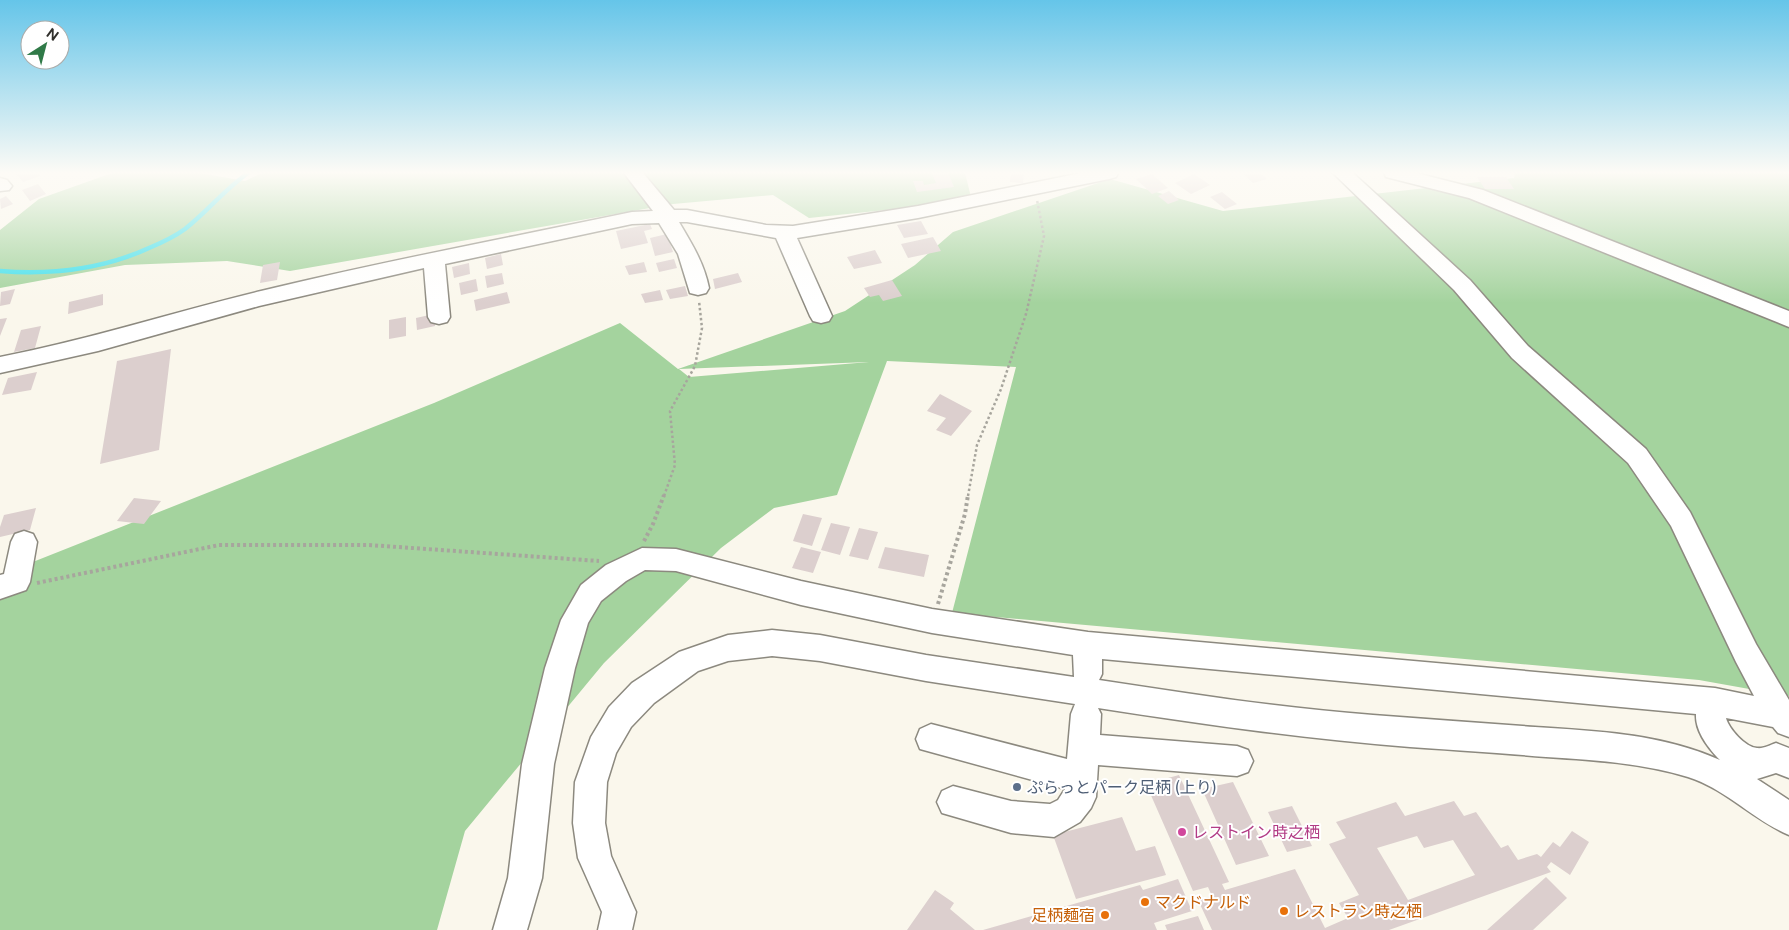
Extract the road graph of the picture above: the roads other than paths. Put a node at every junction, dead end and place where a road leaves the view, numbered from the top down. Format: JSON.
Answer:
{"nodes":[{"id":1,"x":660,"y":216,"type":"edge"},
{"id":2,"x":667,"y":216,"type":"edge"},
{"id":3,"x":689,"y":216,"type":"edge"},
{"id":4,"x":892,"y":216,"type":"edge"},
{"id":5,"x":1393,"y":216,"type":"edge"},
{"id":6,"x":1532,"y":216,"type":"edge"},
{"id":7,"x":784,"y":232,"type":"junction"},
{"id":8,"x":434,"y":261,"type":"junction"},
{"id":9,"x":698,"y":288,"type":"road end"},
{"id":10,"x":821,"y":316,"type":"dead end"},
{"id":11,"x":439,"y":317,"type":"dead end"},
{"id":12,"x":1789,"y":319,"type":"edge"},
{"id":13,"x":0,"y":365,"type":"edge"},
{"id":14,"x":24,"y":542,"type":"dead end"},
{"id":15,"x":0,"y":587,"type":"edge"},
{"id":16,"x":1088,"y":645,"type":"junction"},
{"id":17,"x":1087,"y":674,"type":"dead end"},
{"id":18,"x":1715,"y":702,"type":"junction"},
{"id":19,"x":1086,"y":714,"type":"dead end"},
{"id":20,"x":1785,"y":719,"type":"edge"},
{"id":21,"x":931,"y":739,"type":"dead end"},
{"id":22,"x":1237,"y":761,"type":"dead end"},
{"id":23,"x":1789,"y":763,"type":"edge"},
{"id":24,"x":1083,"y":764,"type":"junction"},
{"id":25,"x":953,"y":802,"type":"dead end"},
{"id":26,"x":1789,"y":819,"type":"edge"},
{"id":27,"x":510,"y":930,"type":"edge"},
{"id":28,"x":615,"y":930,"type":"edge"}],
"edges":[{"from":1,"to":8,"type":"street"},
{"from":2,"to":9,"type":"street"},
{"from":3,"to":7,"type":"street"},
{"from":4,"to":7,"type":"street"},
{"from":5,"to":20,"type":"street"},
{"from":6,"to":12,"type":"street"},
{"from":7,"to":10,"type":"street"},
{"from":8,"to":11,"type":"street"},
{"from":8,"to":13,"type":"street"},
{"from":14,"to":15,"type":"street"},
{"from":16,"to":17,"type":"street"},
{"from":16,"to":18,"type":"street"},
{"from":16,"to":27,"type":"street"},
{"from":18,"to":20,"type":"street"},
{"from":18,"to":23,"type":"street"},
{"from":19,"to":24,"type":"street"},
{"from":21,"to":24,"type":"street"},
{"from":22,"to":24,"type":"street"},
{"from":24,"to":25,"type":"street"},
{"from":26,"to":28,"type":"street"}]}
